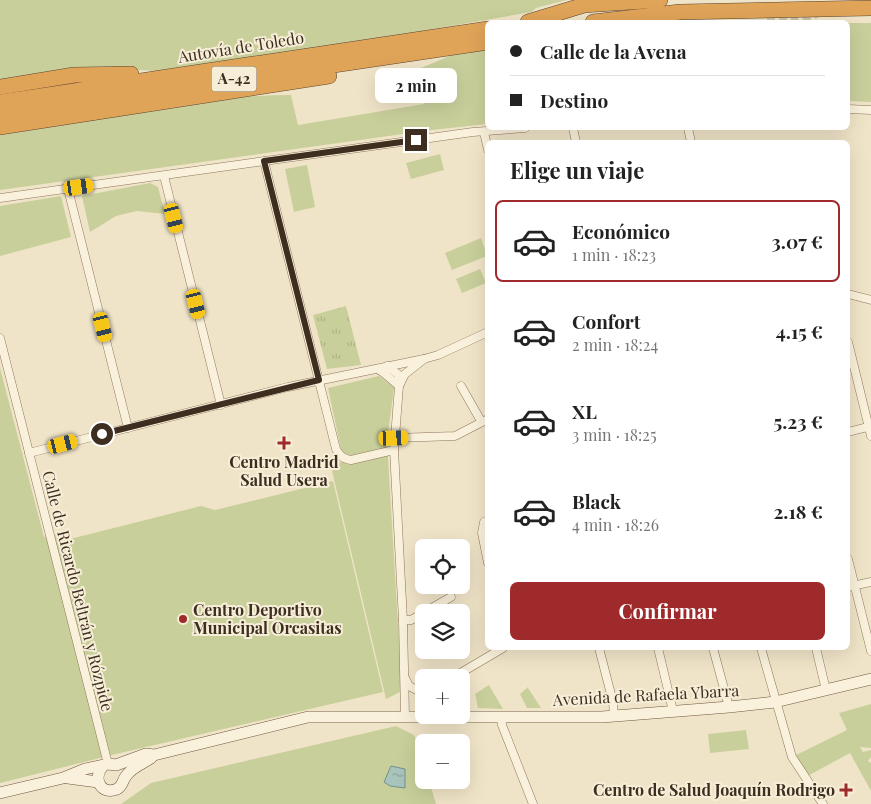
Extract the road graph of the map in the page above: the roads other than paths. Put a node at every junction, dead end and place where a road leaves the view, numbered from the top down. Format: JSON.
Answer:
{"nodes":[{"id":1,"x":577,"y":0,"type":"edge"},
{"id":2,"x":660,"y":0,"type":"edge"},
{"id":3,"x":871,"y":8,"type":"edge"},
{"id":4,"x":702,"y":11,"type":"junction"},
{"id":5,"x":553,"y":16,"type":"junction"},
{"id":6,"x":871,"y":17,"type":"edge"},
{"id":7,"x":536,"y":20,"type":"edge"},
{"id":8,"x":608,"y":20,"type":"edge"},
{"id":9,"x":485,"y":29,"type":"edge"},
{"id":10,"x":485,"y":42,"type":"edge"},
{"id":11,"x":468,"y":45,"type":"junction"},
{"id":12,"x":158,"y":77,"type":"junction"},
{"id":13,"x":0,"y":87,"type":"edge"},
{"id":14,"x":0,"y":102,"type":"edge"},
{"id":15,"x":850,"y":109,"type":"edge"},
{"id":16,"x":871,"y":110,"type":"edge"},
{"id":17,"x":0,"y":115,"type":"edge"},
{"id":18,"x":0,"y":127,"type":"edge"},
{"id":19,"x":504,"y":130,"type":"edge"},
{"id":20,"x":484,"y":132,"type":"junction"},
{"id":21,"x":486,"y":140,"type":"edge"},
{"id":22,"x":264,"y":161,"type":"junction"},
{"id":23,"x":164,"y":176,"type":"junction"},
{"id":24,"x":68,"y":189,"type":"junction"},
{"id":25,"x":0,"y":198,"type":"edge"},
{"id":26,"x":850,"y":295,"type":"edge"},
{"id":27,"x":871,"y":300,"type":"edge"},
{"id":28,"x":485,"y":333,"type":"edge"},
{"id":29,"x":0,"y":338,"type":"edge"},
{"id":30,"x":850,"y":351,"type":"edge"},
{"id":31,"x":424,"y":359,"type":"junction"},
{"id":32,"x":387,"y":366,"type":"junction"},
{"id":33,"x":378,"y":369,"type":"junction"},
{"id":34,"x":319,"y":380,"type":"junction"},
{"id":35,"x":399,"y":386,"type":"junction"},
{"id":36,"x":461,"y":386,"type":"dead end"},
{"id":37,"x":221,"y":405,"type":"junction"},
{"id":38,"x":484,"y":420,"type":"edge"},
{"id":39,"x":870,"y":426,"type":"edge"},
{"id":40,"x":128,"y":428,"type":"junction"},
{"id":41,"x":850,"y":431,"type":"edge"},
{"id":42,"x":871,"y":436,"type":"edge"},
{"id":43,"x":394,"y":438,"type":"junction"},
{"id":44,"x":394,"y":450,"type":"junction"},
{"id":45,"x":29,"y":452,"type":"junction"},
{"id":46,"x":485,"y":522,"type":"edge"},
{"id":47,"x":485,"y":548,"type":"edge"},
{"id":48,"x":871,"y":582,"type":"edge"},
{"id":49,"x":851,"y":586,"type":"edge"},
{"id":50,"x":450,"y":597,"type":"dead end"},
{"id":51,"x":403,"y":620,"type":"junction"},
{"id":52,"x":500,"y":650,"type":"edge"},
{"id":53,"x":600,"y":650,"type":"edge"},
{"id":54,"x":658,"y":650,"type":"edge"},
{"id":55,"x":715,"y":650,"type":"edge"},
{"id":56,"x":762,"y":650,"type":"edge"},
{"id":57,"x":816,"y":650,"type":"edge"},
{"id":58,"x":871,"y":651,"type":"edge"},
{"id":59,"x":467,"y":669,"type":"edge"},
{"id":60,"x":404,"y":676,"type":"junction"},
{"id":61,"x":871,"y":679,"type":"edge"},
{"id":62,"x":415,"y":689,"type":"edge"},
{"id":63,"x":826,"y":690,"type":"junction"},
{"id":64,"x":404,"y":692,"type":"junction"},
{"id":65,"x":415,"y":695,"type":"edge"},
{"id":66,"x":776,"y":702,"type":"junction"},
{"id":67,"x":729,"y":707,"type":"junction"},
{"id":68,"x":673,"y":711,"type":"junction"},
{"id":69,"x":405,"y":716,"type":"junction"},
{"id":70,"x":415,"y":716,"type":"edge"},
{"id":71,"x":614,"y":716,"type":"junction"},
{"id":72,"x":470,"y":717,"type":"edge"},
{"id":73,"x":501,"y":717,"type":"junction"},
{"id":74,"x":154,"y":755,"type":"junction"},
{"id":75,"x":109,"y":765,"type":"junction"},
{"id":76,"x":124,"y":777,"type":"junction"},
{"id":77,"x":63,"y":778,"type":"junction"},
{"id":78,"x":98,"y":782,"type":"junction"},
{"id":79,"x":0,"y":793,"type":"edge"},
{"id":80,"x":533,"y":804,"type":"edge"},
{"id":81,"x":823,"y":804,"type":"edge"}],
"edges":[{"from":1,"to":5,"type":"highway"},
{"from":2,"to":5,"type":"highway"},
{"from":3,"to":4,"type":"highway"},
{"from":4,"to":6,"type":"highway"},
{"from":4,"to":8,"type":"highway"},
{"from":5,"to":7,"type":"highway"},
{"from":9,"to":12,"type":"highway","name":"Autovía de Toledo","number":"A-42"},
{"from":10,"to":11,"type":"highway","name":"Autovía de Toledo","number":"A-42"},
{"from":11,"to":17,"type":"highway","name":"Autovía de Toledo","number":"A-42"},
{"from":11,"to":18,"type":"highway"},
{"from":12,"to":13,"type":"highway"},
{"from":12,"to":14,"type":"highway","name":"Autovía de Toledo","number":"A-42"},
{"from":15,"to":16,"type":"street"},
{"from":19,"to":20,"type":"street"},
{"from":20,"to":21,"type":"street"},
{"from":20,"to":22,"type":"street"},
{"from":22,"to":23,"type":"street"},
{"from":22,"to":34,"type":"street"},
{"from":23,"to":24,"type":"street"},
{"from":23,"to":37,"type":"street"},
{"from":24,"to":25,"type":"street"},
{"from":24,"to":40,"type":"street"},
{"from":26,"to":27,"type":"street"},
{"from":28,"to":31,"type":"street"},
{"from":29,"to":45,"type":"street","name":"Calle de Ricardo Beltrán y Rózpide"},
{"from":30,"to":39,"type":"street"},
{"from":31,"to":32,"type":"street"},
{"from":31,"to":35,"type":"street"},
{"from":32,"to":33,"type":"street"},
{"from":32,"to":35,"type":"street"},
{"from":33,"to":34,"type":"street"},
{"from":33,"to":35,"type":"street"},
{"from":34,"to":37,"type":"street"},
{"from":34,"to":44,"type":"street"},
{"from":35,"to":43,"type":"street"},
{"from":36,"to":38,"type":"street"},
{"from":37,"to":40,"type":"street"},
{"from":38,"to":43,"type":"street"},
{"from":39,"to":41,"type":"street"},
{"from":39,"to":42,"type":"street"},
{"from":40,"to":45,"type":"street"},
{"from":43,"to":44,"type":"street"},
{"from":44,"to":51,"type":"street"},
{"from":45,"to":75,"type":"street","name":"Calle de Ricardo Beltrán y Rózpide"},
{"from":46,"to":47,"type":"street"},
{"from":48,"to":49,"type":"street"},
{"from":49,"to":58,"type":"street"},
{"from":50,"to":51,"type":"street"},
{"from":51,"to":60,"type":"street"},
{"from":52,"to":59,"type":"street"},
{"from":53,"to":71,"type":"street"},
{"from":54,"to":68,"type":"street"},
{"from":55,"to":67,"type":"street"},
{"from":56,"to":66,"type":"street"},
{"from":57,"to":63,"type":"street"},
{"from":60,"to":62,"type":"street"},
{"from":60,"to":64,"type":"street"},
{"from":61,"to":63,"type":"main road","name":"Avenida de Rafaela Ybarra"},
{"from":63,"to":66,"type":"main road","name":"Avenida de Rafaela Ybarra"},
{"from":64,"to":65,"type":"street"},
{"from":64,"to":69,"type":"street"},
{"from":66,"to":67,"type":"main road","name":"Avenida de Rafaela Ybarra"},
{"from":66,"to":81,"type":"street"},
{"from":67,"to":68,"type":"main road","name":"Avenida de Rafaela Ybarra"},
{"from":68,"to":71,"type":"main road","name":"Avenida de Rafaela Ybarra"},
{"from":69,"to":70,"type":"main road","name":"Avenida de Rafaela Ybarra"},
{"from":69,"to":74,"type":"main road","name":"Avenida de Rafaela Ybarra"},
{"from":71,"to":73,"type":"main road","name":"Avenida de Rafaela Ybarra"},
{"from":72,"to":73,"type":"main road","name":"Avenida de Rafaela Ybarra"},
{"from":73,"to":80,"type":"street"},
{"from":74,"to":75,"type":"main road","name":"Avenida de Rafaela Ybarra"},
{"from":74,"to":76,"type":"main road","name":"Avenida de Rafaela Ybarra"},
{"from":75,"to":76,"type":"main road"},
{"from":75,"to":77,"type":"main road","name":"Avenida de Rafaela Ybarra"},
{"from":75,"to":78,"type":"main road"},
{"from":76,"to":78,"type":"main road","name":"Avenida de Rafaela Ybarra"},
{"from":77,"to":78,"type":"main road","name":"Avenida de Rafaela Ybarra"},
{"from":77,"to":79,"type":"main road","name":"Avenida de Rafaela Ybarra"}]}
